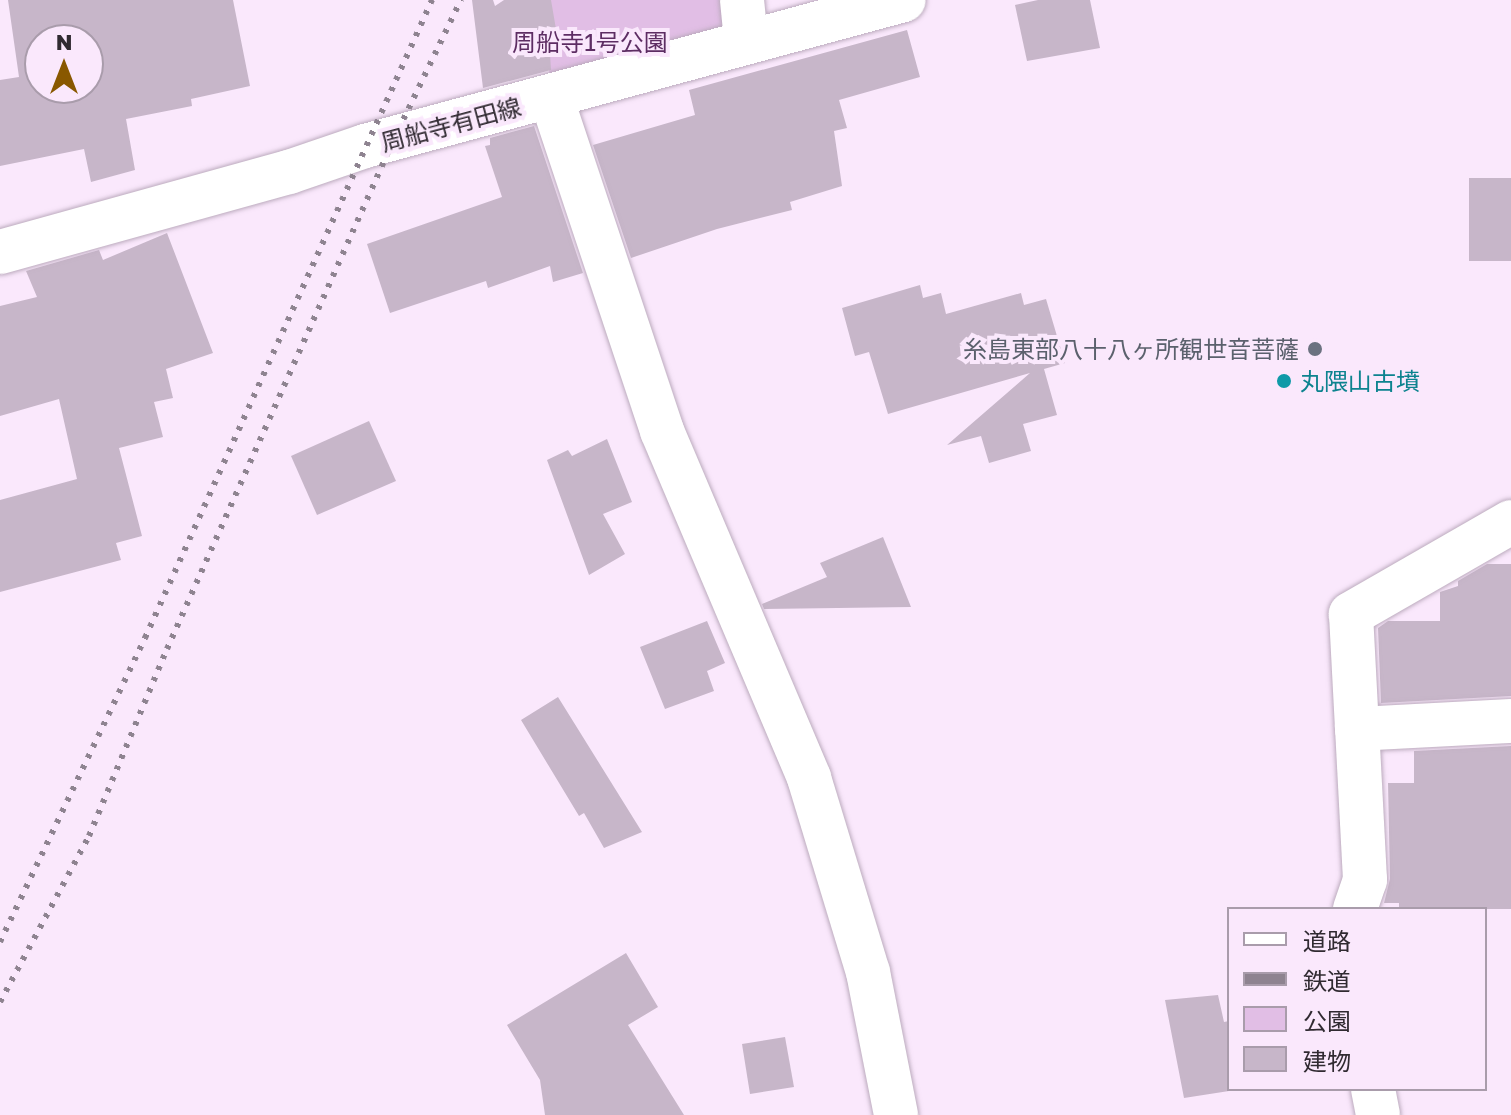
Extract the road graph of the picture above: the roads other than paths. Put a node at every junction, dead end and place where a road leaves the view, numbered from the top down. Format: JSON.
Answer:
{"nodes":[{"id":1,"x":904,"y":0,"type":"edge"},
{"id":2,"x":744,"y":20,"type":"edge"},
{"id":3,"x":551,"y":97,"type":"junction"},
{"id":4,"x":0,"y":252,"type":"edge"},
{"id":5,"x":1511,"y":522,"type":"edge"},
{"id":6,"x":1511,"y":721,"type":"edge"},
{"id":7,"x":1357,"y":729,"type":"junction"},
{"id":8,"x":1356,"y":907,"type":"edge"},
{"id":9,"x":1373,"y":1091,"type":"edge"},
{"id":10,"x":896,"y":1115,"type":"edge"},
{"id":11,"x":1378,"y":1115,"type":"edge"}],
"edges":[{"from":1,"to":2,"type":"street","name":"周船寺有田線"},
{"from":2,"to":3,"type":"street","name":"周船寺有田線"},
{"from":3,"to":4,"type":"street","name":"周船寺有田線"},
{"from":3,"to":10,"type":"street"},
{"from":5,"to":7,"type":"street"},
{"from":6,"to":7,"type":"street"},
{"from":7,"to":8,"type":"street"},
{"from":9,"to":11,"type":"street"}]}
